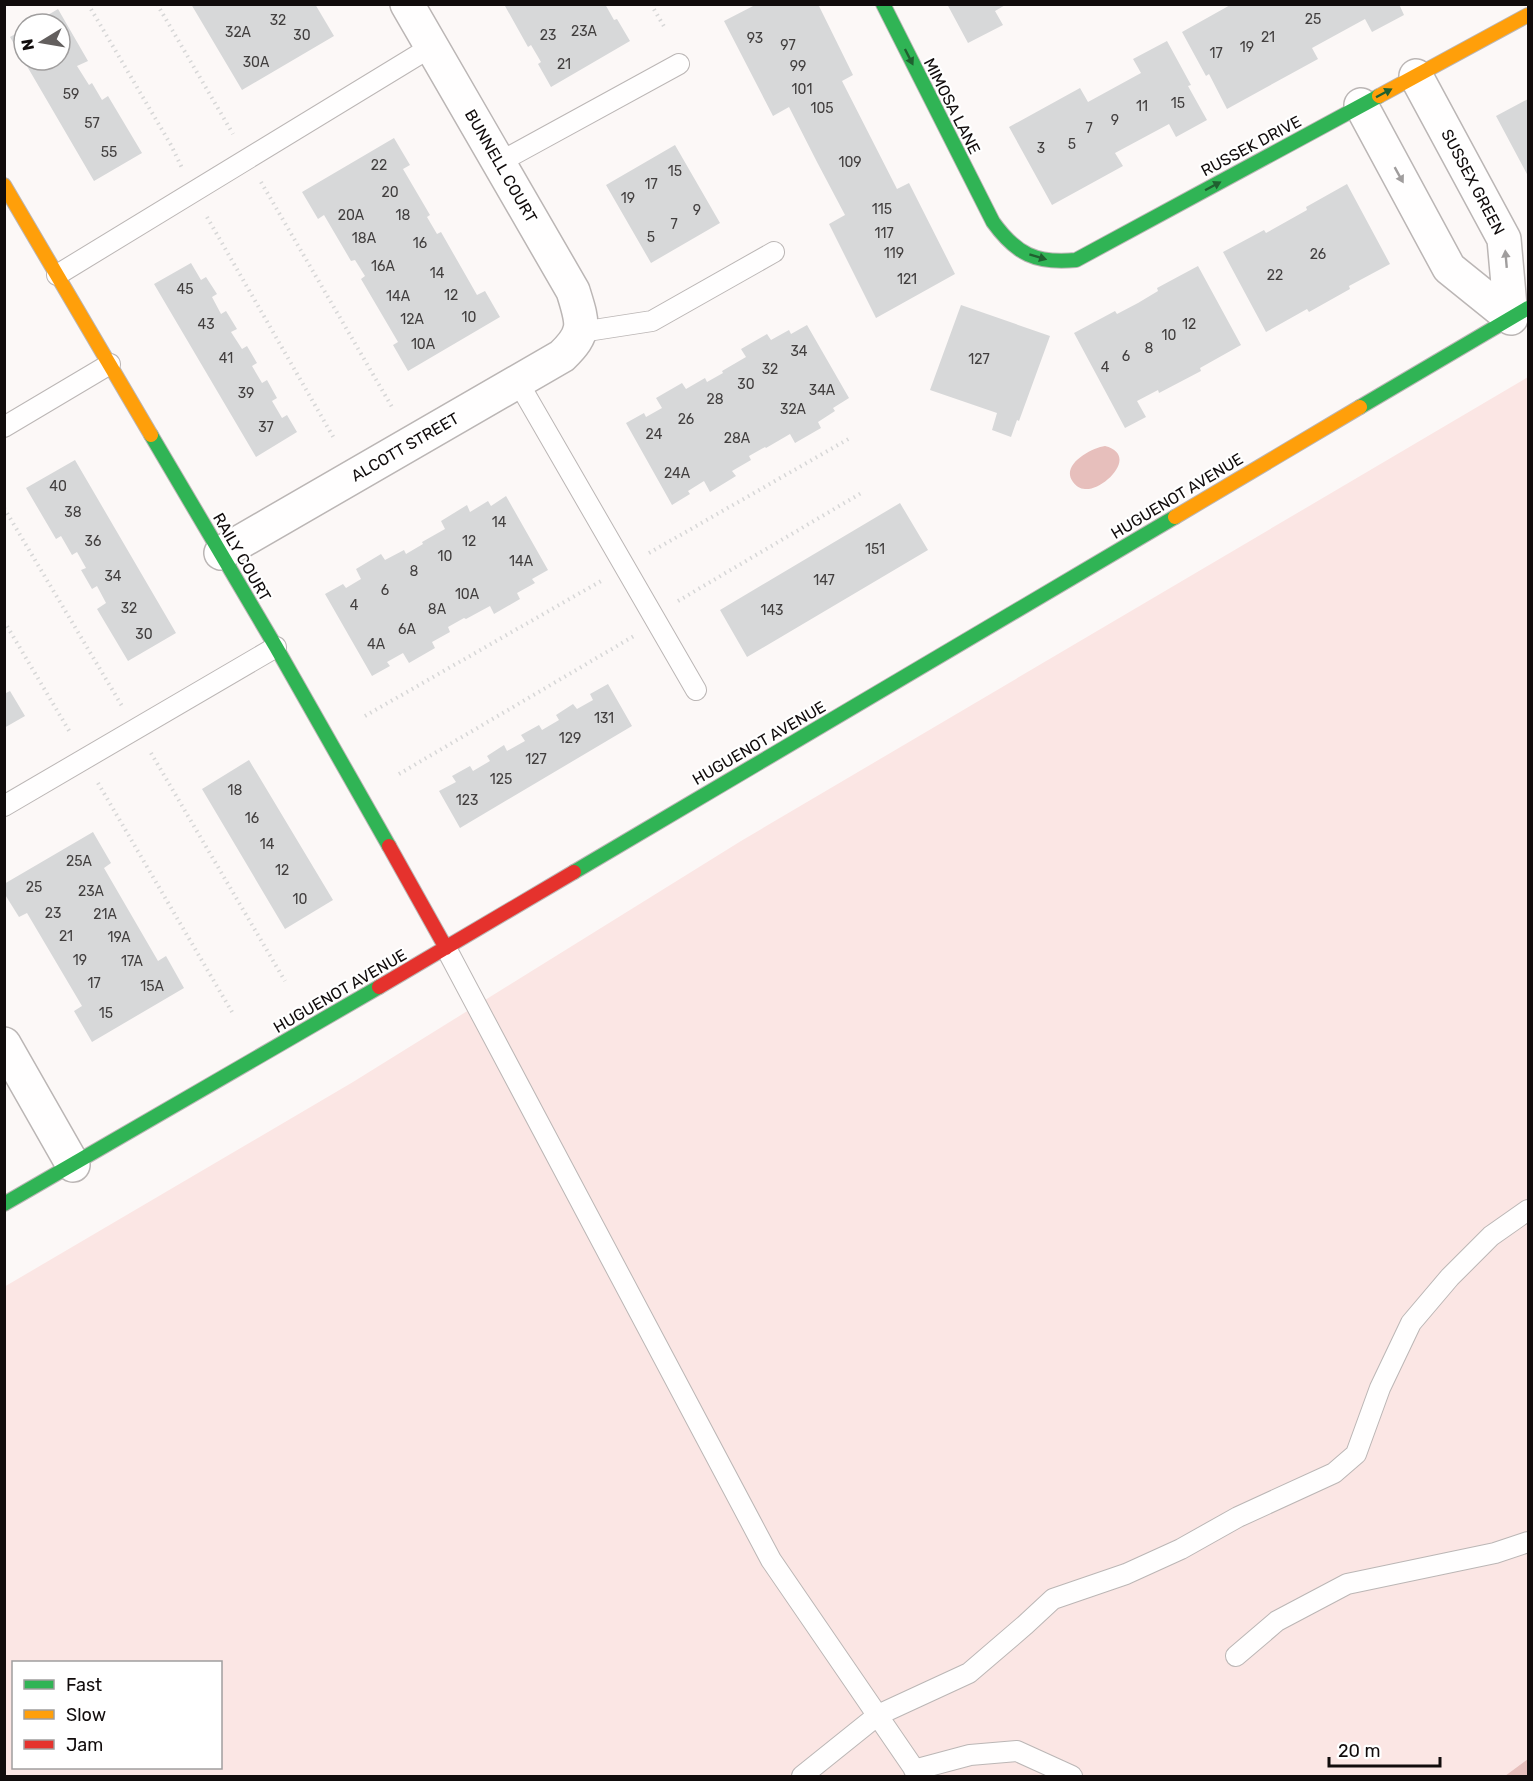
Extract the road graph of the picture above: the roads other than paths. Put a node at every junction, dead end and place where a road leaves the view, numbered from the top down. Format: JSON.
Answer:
{"nodes":[{"id":1,"x":407,"y":4,"type":"edge"},
{"id":2,"x":882,"y":4,"type":"edge"},
{"id":3,"x":1528,"y":15,"type":"edge"},
{"id":4,"x":431,"y":46,"type":"junction"},
{"id":5,"x":679,"y":64,"type":"dead end"},
{"id":6,"x":1416,"y":76,"type":"junction"},
{"id":7,"x":1361,"y":105,"type":"junction"},
{"id":8,"x":498,"y":163,"type":"junction"},
{"id":9,"x":4,"y":185,"type":"edge"},
{"id":10,"x":993,"y":222,"type":"joint"},
{"id":11,"x":774,"y":252,"type":"dead end"},
{"id":12,"x":57,"y":274,"type":"junction"},
{"id":13,"x":1520,"y":313,"type":"edge"},
{"id":14,"x":581,"y":332,"type":"junction"},
{"id":15,"x":110,"y":364,"type":"junction"},
{"id":16,"x":518,"y":382,"type":"junction"},
{"id":17,"x":4,"y":427,"type":"edge"},
{"id":18,"x":221,"y":553,"type":"junction"},
{"id":19,"x":276,"y":647,"type":"junction"},
{"id":20,"x":696,"y":690,"type":"dead end"},
{"id":21,"x":4,"y":806,"type":"edge"},
{"id":22,"x":446,"y":948,"type":"junction"},
{"id":23,"x":4,"y":1044,"type":"edge"},
{"id":24,"x":73,"y":1166,"type":"junction"},
{"id":25,"x":4,"y":1204,"type":"edge"},
{"id":26,"x":1528,"y":1210,"type":"edge"},
{"id":27,"x":1528,"y":1542,"type":"edge"},
{"id":28,"x":1236,"y":1656,"type":"dead end"},
{"id":29,"x":878,"y":1715,"type":"junction"},
{"id":30,"x":917,"y":1773,"type":"edge"},
{"id":31,"x":802,"y":1776,"type":"edge"},
{"id":32,"x":1072,"y":1776,"type":"edge"}],
"edges":[{"from":1,"to":4,"type":"street","name":"BUNNELL COURT"},
{"from":2,"to":10,"type":"street","name":"MIMOSA LANE","one_way":true},
{"from":3,"to":6,"type":"street","name":"RUSSEK DRIVE"},
{"from":4,"to":8,"type":"street","name":"BUNNELL COURT"},
{"from":4,"to":12,"type":"lane"},
{"from":5,"to":8,"type":"lane"},
{"from":7,"to":6,"type":"street","name":"RUSSEK DRIVE","one_way":true},
{"from":13,"to":6,"type":"street","name":"SUSSEX GREEN","one_way":true},
{"from":10,"to":7,"type":"street","name":"RUSSEK DRIVE","one_way":true},
{"from":7,"to":13,"type":"street","one_way":true},
{"from":8,"to":14,"type":"street","name":"BUNNELL COURT"},
{"from":9,"to":12,"type":"street","name":"RAILY COURT"},
{"from":11,"to":14,"type":"lane"},
{"from":12,"to":15,"type":"street","name":"RAILY COURT"},
{"from":13,"to":22,"type":"street","name":"HUGUENOT AVENUE"},
{"from":14,"to":16,"type":"street","name":"ALCOTT STREET"},
{"from":15,"to":17,"type":"lane"},
{"from":15,"to":18,"type":"street","name":"RAILY COURT"},
{"from":16,"to":18,"type":"street","name":"ALCOTT STREET"},
{"from":16,"to":20,"type":"lane"},
{"from":18,"to":19,"type":"street","name":"RAILY COURT"},
{"from":19,"to":21,"type":"lane"},
{"from":19,"to":22,"type":"street","name":"RAILY COURT"},
{"from":22,"to":24,"type":"street","name":"HUGUENOT AVENUE"},
{"from":22,"to":29,"type":"lane"},
{"from":23,"to":24,"type":"street"},
{"from":24,"to":25,"type":"street","name":"HUGUENOT AVENUE"},
{"from":26,"to":29,"type":"lane"},
{"from":27,"to":28,"type":"lane"},
{"from":29,"to":30,"type":"lane"},
{"from":29,"to":31,"type":"lane"},
{"from":30,"to":32,"type":"lane"}]}
